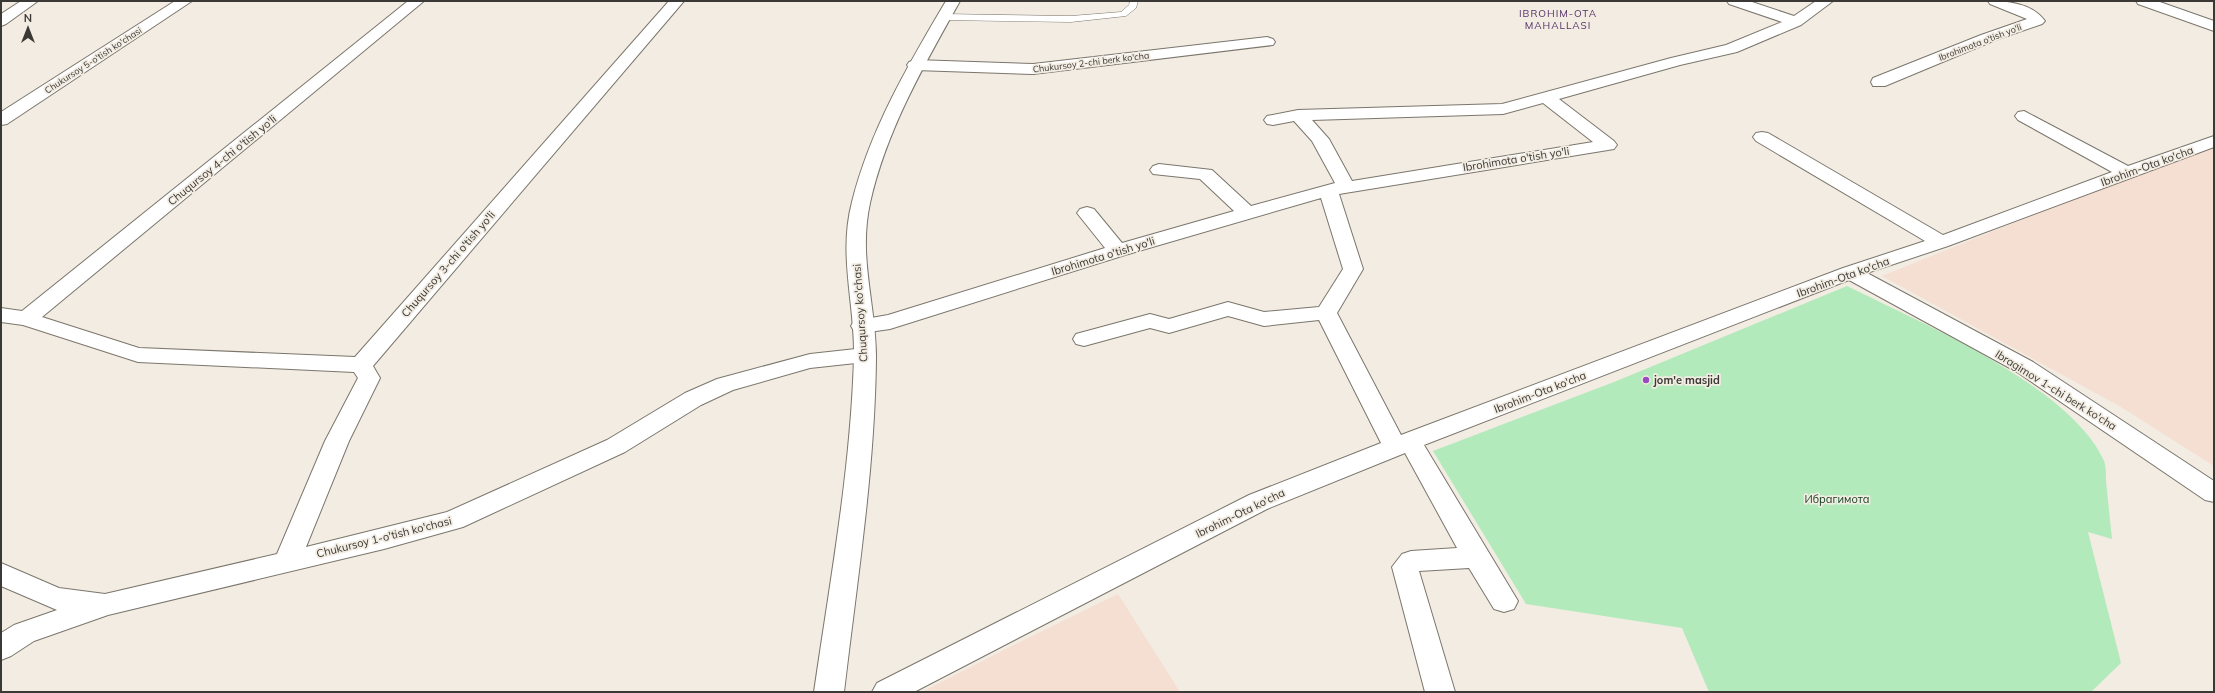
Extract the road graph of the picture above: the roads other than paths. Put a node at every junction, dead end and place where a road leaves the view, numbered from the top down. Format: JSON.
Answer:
{"nodes":[{"id":1,"x":31,"y":1,"type":"edge"},
{"id":2,"x":185,"y":1,"type":"edge"},
{"id":3,"x":417,"y":1,"type":"edge"},
{"id":4,"x":677,"y":1,"type":"edge"},
{"id":5,"x":1134,"y":1,"type":"edge"},
{"id":6,"x":1734,"y":1,"type":"edge"},
{"id":7,"x":1826,"y":1,"type":"edge"},
{"id":8,"x":2025,"y":1,"type":"edge"},
{"id":9,"x":2143,"y":1,"type":"edge"},
{"id":10,"x":1998,"y":2,"type":"edge"},
{"id":11,"x":948,"y":9,"type":"edge"},
{"id":12,"x":1,"y":21,"type":"edge"},
{"id":13,"x":1796,"y":22,"type":"junction"},
{"id":14,"x":2214,"y":26,"type":"edge"},
{"id":15,"x":1267,"y":42,"type":"dead end"},
{"id":16,"x":915,"y":65,"type":"junction"},
{"id":17,"x":1879,"y":82,"type":"dead end"},
{"id":18,"x":1546,"y":97,"type":"junction"},
{"id":19,"x":1298,"y":115,"type":"junction"},
{"id":20,"x":2024,"y":116,"type":"dead end"},
{"id":21,"x":1,"y":120,"type":"edge"},
{"id":22,"x":1273,"y":120,"type":"dead end"},
{"id":23,"x":1762,"y":137,"type":"dead end"},
{"id":24,"x":2214,"y":141,"type":"edge"},
{"id":25,"x":1159,"y":170,"type":"dead end"},
{"id":26,"x":2127,"y":173,"type":"junction"},
{"id":27,"x":1337,"y":188,"type":"junction"},
{"id":28,"x":1247,"y":213,"type":"junction"},
{"id":29,"x":1087,"y":214,"type":"dead end"},
{"id":30,"x":1941,"y":242,"type":"junction"},
{"id":31,"x":1118,"y":251,"type":"junction"},
{"id":32,"x":1850,"y":272,"type":"junction"},
{"id":33,"x":1326,"y":313,"type":"junction"},
{"id":34,"x":1,"y":315,"type":"edge"},
{"id":35,"x":26,"y":319,"type":"junction"},
{"id":36,"x":862,"y":326,"type":"junction"},
{"id":37,"x":1084,"y":339,"type":"dead end"},
{"id":38,"x":865,"y":355,"type":"junction"},
{"id":39,"x":361,"y":365,"type":"junction"},
{"id":40,"x":1403,"y":444,"type":"junction"},
{"id":41,"x":2214,"y":493,"type":"edge"},
{"id":42,"x":1476,"y":557,"type":"junction"},
{"id":43,"x":287,"y":561,"type":"junction"},
{"id":44,"x":1,"y":574,"type":"edge"},
{"id":45,"x":1504,"y":601,"type":"dead end"},
{"id":46,"x":107,"y":604,"type":"junction"},
{"id":47,"x":1,"y":648,"type":"edge"},
{"id":48,"x":829,"y":692,"type":"edge"},
{"id":49,"x":887,"y":692,"type":"edge"},
{"id":50,"x":1440,"y":692,"type":"edge"}],
"edges":[{"from":1,"to":12,"type":"street"},
{"from":2,"to":21,"type":"street","name":"Chukursoy 5-o'tish ko'chasi"},
{"from":3,"to":35,"type":"street","name":"Chuqursoy 4-chi o'tish yo'li"},
{"from":4,"to":39,"type":"street","name":"Chuqursoy 3-chi o'tish yo'li"},
{"from":5,"to":11,"type":"lane"},
{"from":6,"to":13,"type":"street"},
{"from":7,"to":13,"type":"street"},
{"from":8,"to":10,"type":"street"},
{"from":9,"to":14,"type":"street"},
{"from":10,"to":17,"type":"street","name":"Ibrohimota o'tish yo'li"},
{"from":11,"to":16,"type":"street","name":"Chuqursoy ko'chasi"},
{"from":13,"to":18,"type":"street"},
{"from":15,"to":16,"type":"street","name":"Chukursoy 2-chi berk ko'cha"},
{"from":16,"to":36,"type":"street","name":"Chuqursoy ko'chasi"},
{"from":18,"to":19,"type":"street"},
{"from":18,"to":27,"type":"street","name":"Ibrohimota o'tish yo'li"},
{"from":19,"to":22,"type":"street"},
{"from":19,"to":27,"type":"street"},
{"from":20,"to":26,"type":"street"},
{"from":23,"to":30,"type":"street"},
{"from":24,"to":26,"type":"street","name":"Ibrohim-Ota ko'cha"},
{"from":25,"to":28,"type":"street"},
{"from":26,"to":30,"type":"street","name":"Ibrohim-Ota ko'cha"},
{"from":27,"to":28,"type":"street","name":"Ibrohimota o'tish yo'li"},
{"from":27,"to":33,"type":"street"},
{"from":28,"to":31,"type":"street","name":"Ibrohimota o'tish yo'li"},
{"from":29,"to":31,"type":"street"},
{"from":30,"to":32,"type":"street","name":"Ibrohim-Ota ko'cha"},
{"from":31,"to":36,"type":"street","name":"Ibrohimota o'tish yo'li"},
{"from":32,"to":40,"type":"street","name":"Ibrohim-Ota ko'cha"},
{"from":32,"to":41,"type":"street","name":"Ibragimov 1-chi berk ko'cha"},
{"from":33,"to":37,"type":"street"},
{"from":33,"to":40,"type":"street"},
{"from":34,"to":35,"type":"street"},
{"from":35,"to":39,"type":"street"},
{"from":36,"to":38,"type":"street","name":"Chuqursoy ko'chasi"},
{"from":38,"to":43,"type":"street","name":"Chukursoy 1-o'tish ko'chasi"},
{"from":38,"to":48,"type":"street","name":"Chuqursoy ko'chasi"},
{"from":39,"to":43,"type":"street"},
{"from":40,"to":42,"type":"street"},
{"from":40,"to":49,"type":"street","name":"Ibrohim-Ota ko'cha"},
{"from":42,"to":45,"type":"street"},
{"from":42,"to":50,"type":"street"},
{"from":43,"to":46,"type":"street","name":"Chukursoy 1-o'tish ko'chasi"},
{"from":44,"to":46,"type":"street"},
{"from":46,"to":47,"type":"street","name":"Chukursoy 1-o'tish ko'chasi"}]}
